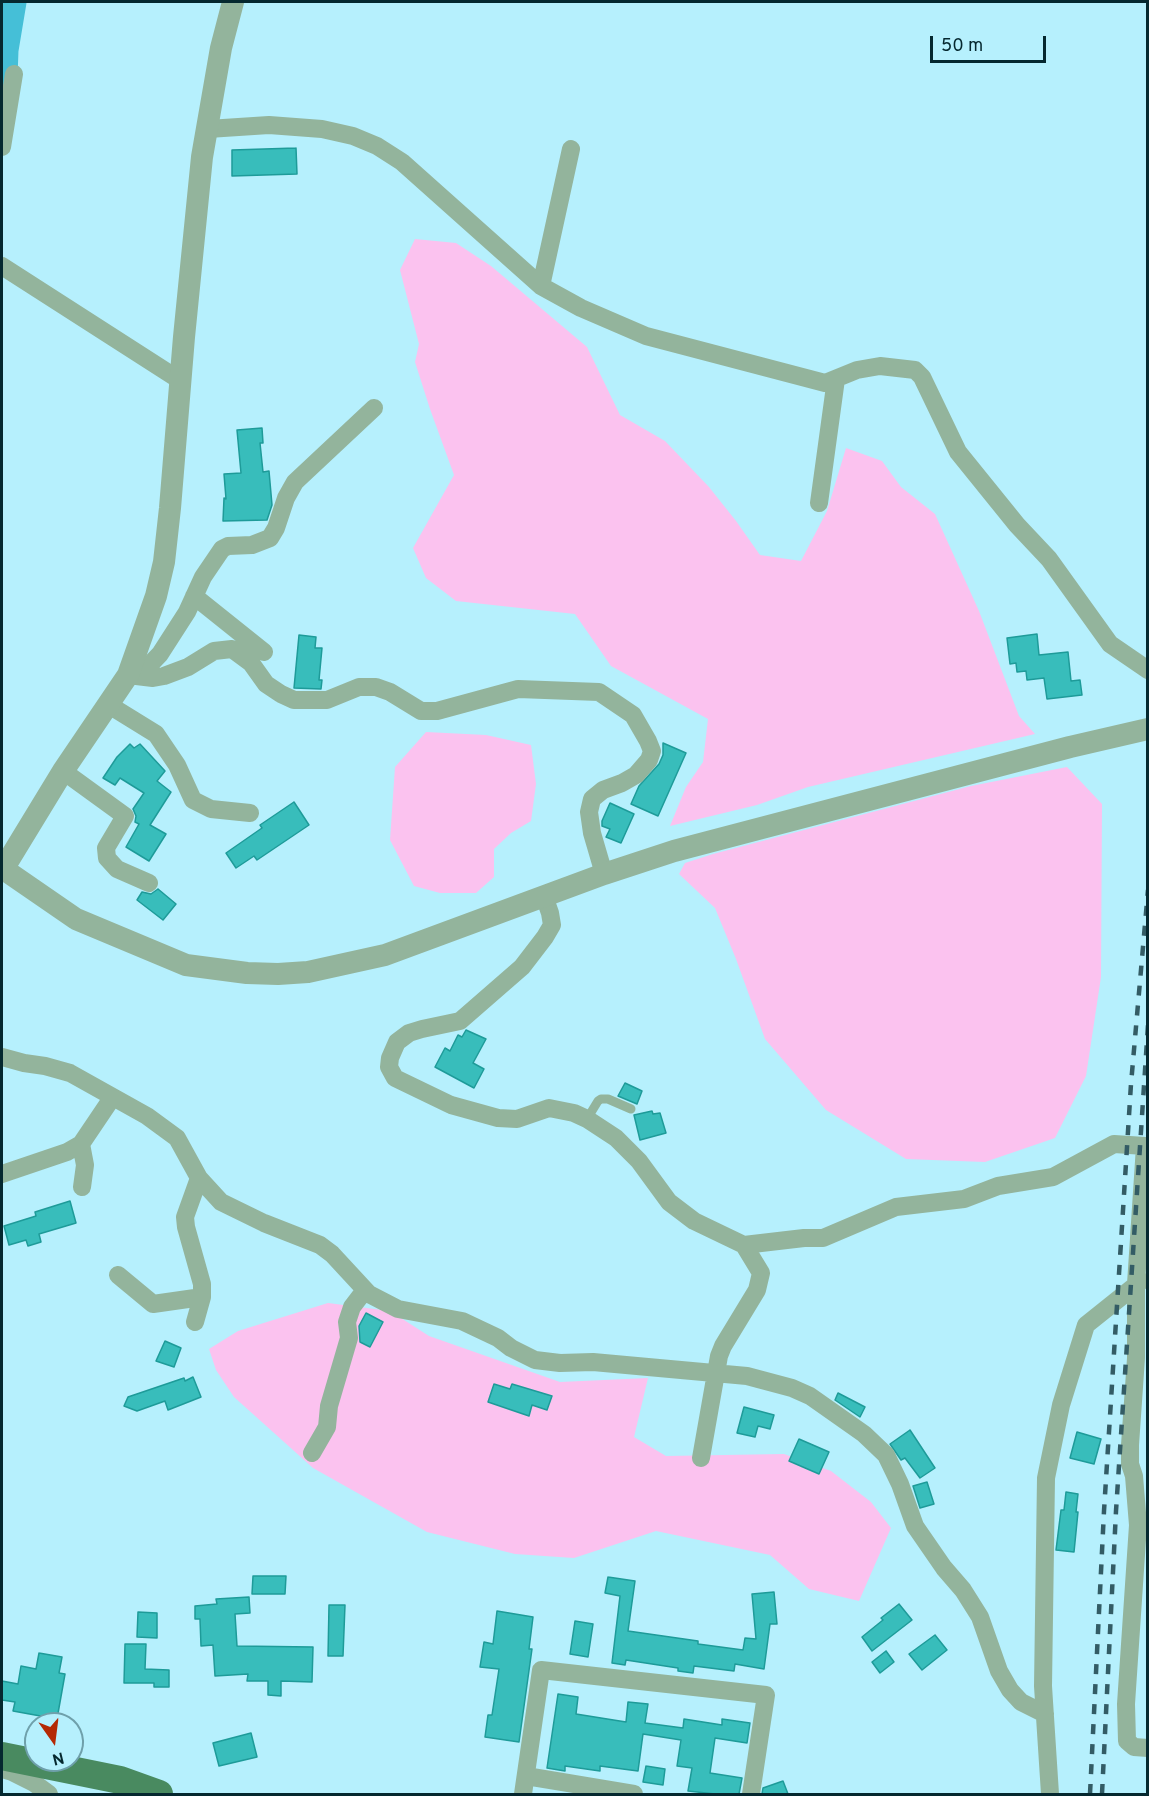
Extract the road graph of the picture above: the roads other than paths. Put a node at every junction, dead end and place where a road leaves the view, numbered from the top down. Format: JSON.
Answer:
{"nodes":[{"id":1,"x":232,"y":2,"type":"edge"},
{"id":2,"x":15,"y":74,"type":"dead end"},
{"id":3,"x":208,"y":129,"type":"junction"},
{"id":4,"x":2,"y":147,"type":"edge"},
{"id":5,"x":571,"y":149,"type":"dead end"},
{"id":6,"x":2,"y":266,"type":"edge"},
{"id":7,"x":541,"y":286,"type":"junction"},
{"id":8,"x":836,"y":379,"type":"junction"},
{"id":9,"x":181,"y":381,"type":"junction"},
{"id":10,"x":374,"y":408,"type":"dead end"},
{"id":11,"x":819,"y":503,"type":"dead end"},
{"id":12,"x":194,"y":596,"type":"junction"},
{"id":13,"x":264,"y":652,"type":"dead end"},
{"id":14,"x":1148,"y":670,"type":"edge"},
{"id":15,"x":134,"y":675,"type":"junction"},
{"id":16,"x":109,"y":705,"type":"junction"},
{"id":17,"x":1148,"y":729,"type":"edge"},
{"id":18,"x":63,"y":771,"type":"junction"},
{"id":19,"x":250,"y":813,"type":"dead end"},
{"id":20,"x":2,"y":870,"type":"edge"},
{"id":21,"x":604,"y":874,"type":"junction"},
{"id":22,"x":149,"y":883,"type":"dead end"},
{"id":23,"x":544,"y":896,"type":"junction"},
{"id":24,"x":2,"y":1057,"type":"edge"},
{"id":25,"x":112,"y":1098,"type":"junction"},
{"id":26,"x":631,"y":1109,"type":"dead end"},
{"id":27,"x":587,"y":1119,"type":"junction"},
{"id":28,"x":81,"y":1144,"type":"junction"},
{"id":29,"x":2,"y":1174,"type":"edge"},
{"id":30,"x":199,"y":1178,"type":"junction"},
{"id":31,"x":82,"y":1186,"type":"dead end"},
{"id":32,"x":744,"y":1245,"type":"junction"},
{"id":33,"x":118,"y":1275,"type":"dead end"},
{"id":34,"x":1142,"y":1280,"type":"edge"},
{"id":35,"x":365,"y":1290,"type":"junction"},
{"id":36,"x":202,"y":1297,"type":"junction"},
{"id":37,"x":195,"y":1322,"type":"dead end"},
{"id":38,"x":718,"y":1373,"type":"junction"},
{"id":39,"x":312,"y":1453,"type":"dead end"},
{"id":40,"x":701,"y":1458,"type":"dead end"},
{"id":41,"x":1141,"y":1475,"type":"edge"},
{"id":42,"x":1045,"y":1713,"type":"junction"},
{"id":43,"x":1148,"y":1748,"type":"edge"},
{"id":44,"x":2,"y":1756,"type":"edge"},
{"id":45,"x":2,"y":1769,"type":"edge"},
{"id":46,"x":526,"y":1776,"type":"junction"},
{"id":47,"x":49,"y":1794,"type":"edge"},
{"id":48,"x":159,"y":1794,"type":"edge"},
{"id":49,"x":523,"y":1794,"type":"edge"},
{"id":50,"x":634,"y":1794,"type":"edge"},
{"id":51,"x":751,"y":1794,"type":"edge"},
{"id":52,"x":1050,"y":1794,"type":"edge"}],
"edges":[{"from":1,"to":3,"type":"street"},
{"from":2,"to":4,"type":"street"},
{"from":3,"to":7,"type":"street"},
{"from":3,"to":9,"type":"street"},
{"from":5,"to":7,"type":"street"},
{"from":6,"to":9,"type":"street"},
{"from":7,"to":8,"type":"street"},
{"from":8,"to":11,"type":"street"},
{"from":8,"to":14,"type":"street"},
{"from":9,"to":15,"type":"street"},
{"from":10,"to":12,"type":"street"},
{"from":12,"to":13,"type":"street"},
{"from":12,"to":15,"type":"street"},
{"from":15,"to":16,"type":"street"},
{"from":15,"to":21,"type":"street"},
{"from":16,"to":18,"type":"street"},
{"from":16,"to":19,"type":"street"},
{"from":17,"to":21,"type":"street"},
{"from":18,"to":20,"type":"street"},
{"from":18,"to":22,"type":"street"},
{"from":20,"to":23,"type":"street"},
{"from":21,"to":23,"type":"street"},
{"from":23,"to":27,"type":"street"},
{"from":24,"to":25,"type":"street"},
{"from":25,"to":28,"type":"street"},
{"from":25,"to":30,"type":"street"},
{"from":26,"to":27,"type":"lane"},
{"from":27,"to":32,"type":"street"},
{"from":28,"to":29,"type":"street"},
{"from":28,"to":31,"type":"street"},
{"from":30,"to":35,"type":"street"},
{"from":30,"to":36,"type":"street"},
{"from":32,"to":34,"type":"street"},
{"from":32,"to":38,"type":"street"},
{"from":33,"to":36,"type":"street"},
{"from":34,"to":41,"type":"street"},
{"from":34,"to":42,"type":"street"},
{"from":35,"to":38,"type":"street"},
{"from":35,"to":39,"type":"street"},
{"from":36,"to":37,"type":"street"},
{"from":38,"to":40,"type":"street"},
{"from":38,"to":42,"type":"street"},
{"from":41,"to":43,"type":"street"},
{"from":42,"to":52,"type":"street"},
{"from":44,"to":48,"type":"main road"},
{"from":45,"to":47,"type":"street"},
{"from":46,"to":49,"type":"street"},
{"from":46,"to":50,"type":"street"},
{"from":46,"to":51,"type":"street"}]}
